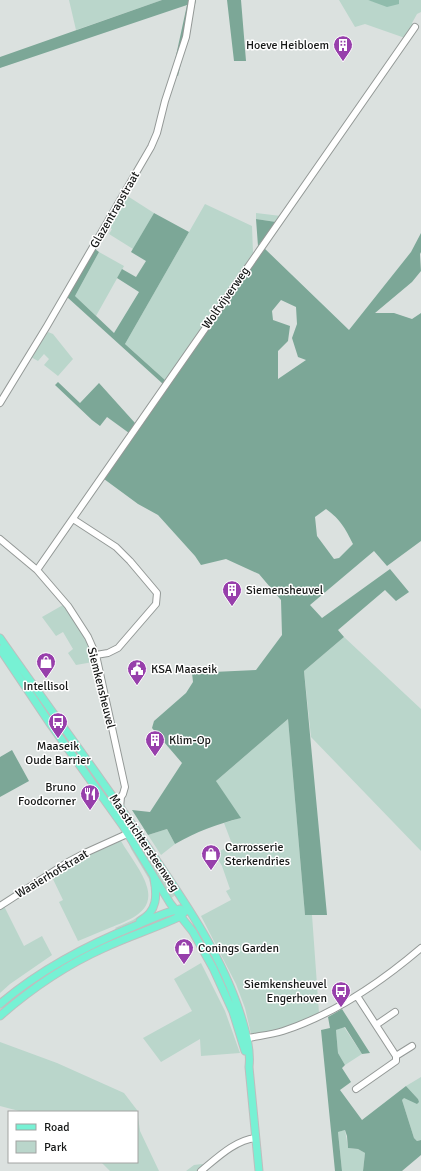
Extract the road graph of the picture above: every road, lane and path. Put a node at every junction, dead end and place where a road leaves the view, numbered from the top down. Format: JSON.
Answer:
{"nodes":[{"id":1,"x":192,"y":0,"type":"edge"},
{"id":2,"x":415,"y":27,"type":"dead end"},
{"id":3,"x":0,"y":403,"type":"edge"},
{"id":4,"x":73,"y":519,"type":"junction"},
{"id":5,"x":0,"y":539,"type":"edge"},
{"id":6,"x":37,"y":570,"type":"junction"},
{"id":7,"x":0,"y":638,"type":"edge"},
{"id":8,"x":0,"y":649,"type":"edge"},
{"id":9,"x":96,"y":655,"type":"junction"},
{"id":10,"x":61,"y":724,"type":"junction"},
{"id":11,"x":51,"y":725,"type":"junction"},
{"id":12,"x":112,"y":796,"type":"junction"},
{"id":13,"x":121,"y":797,"type":"junction"},
{"id":14,"x":120,"y":808,"type":"junction"},
{"id":15,"x":127,"y":834,"type":"junction"},
{"id":16,"x":154,"y":878,"type":"junction"},
{"id":17,"x":0,"y":906,"type":"edge"},
{"id":18,"x":188,"y":908,"type":"junction"},
{"id":19,"x":176,"y":910,"type":"junction"},
{"id":20,"x":181,"y":916,"type":"junction"},
{"id":21,"x":113,"y":934,"type":"junction"},
{"id":22,"x":421,"y":948,"type":"edge"},
{"id":23,"x":357,"y":996,"type":"junction"},
{"id":24,"x":0,"y":1004,"type":"edge"},
{"id":25,"x":234,"y":1007,"type":"junction"},
{"id":26,"x":395,"y":1012,"type":"dead end"},
{"id":27,"x":0,"y":1016,"type":"edge"},
{"id":28,"x":376,"y":1025,"type":"junction"},
{"id":29,"x":245,"y":1039,"type":"junction"},
{"id":30,"x":412,"y":1046,"type":"dead end"},
{"id":31,"x":396,"y":1056,"type":"junction"},
{"id":32,"x":356,"y":1089,"type":"dead end"},
{"id":33,"x":256,"y":1138,"type":"junction"},
{"id":34,"x":201,"y":1171,"type":"edge"},
{"id":35,"x":259,"y":1171,"type":"edge"}],
"edges":[{"from":1,"to":3,"type":"street","name":"Glazentrapstraat"},
{"from":2,"to":4,"type":"street","name":"Wolfvijverweg"},
{"from":4,"to":6,"type":"street","name":"Wolfvijverweg"},
{"from":4,"to":9,"type":"street"},
{"from":5,"to":6,"type":"street","name":"Siemkensheuvel"},
{"from":6,"to":9,"type":"street","name":"Siemkensheuvel"},
{"from":7,"to":10,"type":"main road","name":"Maastrichtersteenweg"},
{"from":8,"to":11,"type":"main road","name":"Maastrichtersteenweg"},
{"from":9,"to":13,"type":"street","name":"Siemkensheuvel"},
{"from":10,"to":11,"type":"main road"},
{"from":10,"to":12,"type":"main road","name":"Maastrichtersteenweg"},
{"from":11,"to":15,"type":"main road","name":"Maastrichtersteenweg"},
{"from":12,"to":13,"type":"street"},
{"from":12,"to":14,"type":"main road","name":"Maastrichtersteenweg"},
{"from":13,"to":14,"type":"street","name":"Siemkensheuvel"},
{"from":14,"to":18,"type":"main road","name":"Maastrichtersteenweg"},
{"from":15,"to":16,"type":"main road","name":"Maastrichtersteenweg"},
{"from":15,"to":17,"type":"street","name":"Waaierhofstraat"},
{"from":16,"to":19,"type":"main road","name":"Maastrichtersteenweg"},
{"from":16,"to":21,"type":"main road"},
{"from":18,"to":19,"type":"main road"},
{"from":18,"to":20,"type":"main road"},
{"from":18,"to":25,"type":"main road","name":"Maastrichtersteenweg"},
{"from":19,"to":20,"type":"main road","name":"Maastrichtersteenweg"},
{"from":19,"to":21,"type":"main road"},
{"from":20,"to":25,"type":"main road","name":"Maastrichtersteenweg"},
{"from":20,"to":27,"type":"main road"},
{"from":21,"to":24,"type":"main road"},
{"from":22,"to":23,"type":"street"},
{"from":23,"to":28,"type":"street"},
{"from":23,"to":29,"type":"street"},
{"from":25,"to":29,"type":"main road","name":"Maastrichtersteenweg"},
{"from":26,"to":28,"type":"street"},
{"from":28,"to":31,"type":"street"},
{"from":29,"to":33,"type":"main road","name":"Maastrichtersteenweg"},
{"from":30,"to":31,"type":"street"},
{"from":31,"to":32,"type":"street"},
{"from":33,"to":34,"type":"street"},
{"from":33,"to":35,"type":"main road","name":"Maastrichtersteenweg"}]}
